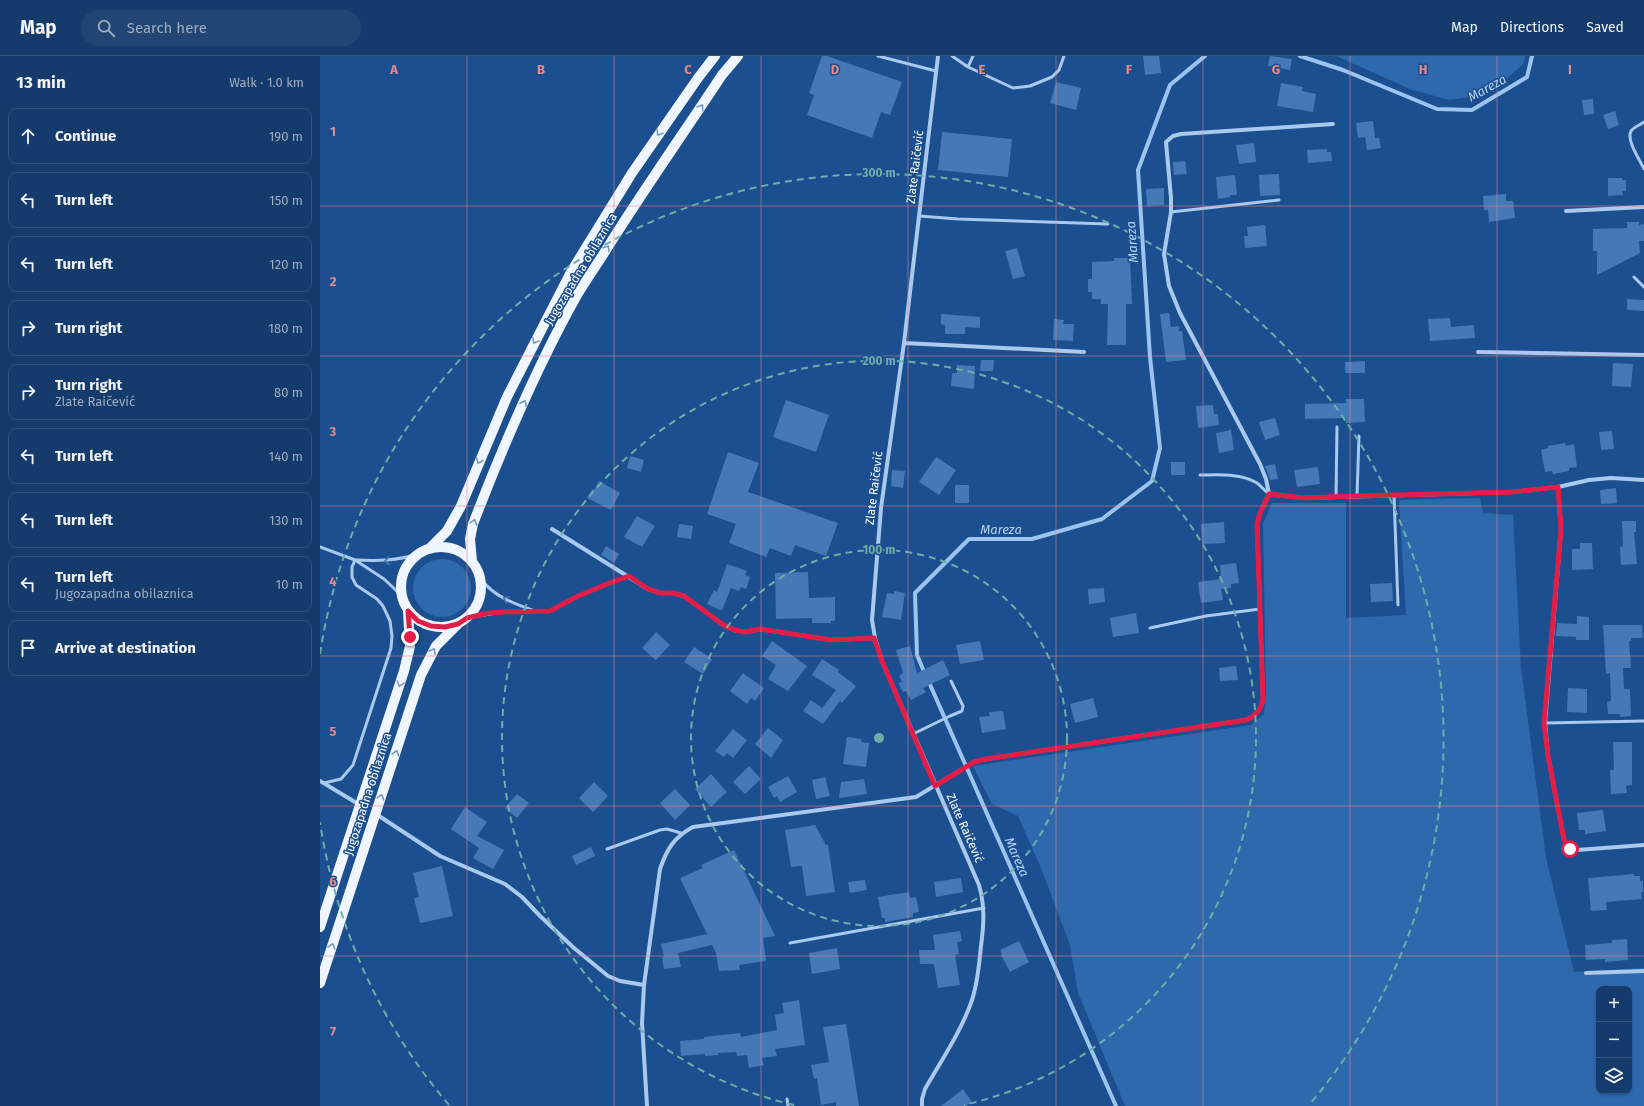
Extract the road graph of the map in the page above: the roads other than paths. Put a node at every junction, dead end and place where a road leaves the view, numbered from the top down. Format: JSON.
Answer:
{"nodes":[{"id":1,"x":715,"y":56,"type":"edge"},
{"id":2,"x":738,"y":56,"type":"edge"},
{"id":3,"x":878,"y":56,"type":"edge"},
{"id":4,"x":938,"y":56,"type":"edge"},
{"id":5,"x":952,"y":56,"type":"edge"},
{"id":6,"x":973,"y":56,"type":"edge"},
{"id":7,"x":1064,"y":56,"type":"edge"},
{"id":8,"x":968,"y":66,"type":"junction"},
{"id":9,"x":936,"y":71,"type":"junction"},
{"id":10,"x":1644,"y":122,"type":"edge"},
{"id":11,"x":1334,"y":124,"type":"dead end"},
{"id":12,"x":1644,"y":169,"type":"edge"},
{"id":13,"x":1279,"y":200,"type":"dead end"},
{"id":14,"x":1644,"y":207,"type":"edge"},
{"id":15,"x":1566,"y":211,"type":"dead end"},
{"id":16,"x":1171,"y":212,"type":"junction"},
{"id":17,"x":919,"y":216,"type":"junction"},
{"id":18,"x":1108,"y":224,"type":"dead end"},
{"id":19,"x":1634,"y":277,"type":"dead end"},
{"id":20,"x":1644,"y":287,"type":"edge"},
{"id":21,"x":904,"y":343,"type":"junction"},
{"id":22,"x":1084,"y":352,"type":"dead end"},
{"id":23,"x":1478,"y":352,"type":"dead end"},
{"id":24,"x":1644,"y":355,"type":"edge"},
{"id":25,"x":1337,"y":427,"type":"dead end"},
{"id":26,"x":1358,"y":436,"type":"dead end"},
{"id":27,"x":1200,"y":475,"type":"dead end"},
{"id":28,"x":1644,"y":480,"type":"edge"},
{"id":29,"x":1558,"y":487,"type":"junction"},
{"id":30,"x":1269,"y":494,"type":"junction"},
{"id":31,"x":1394,"y":495,"type":"junction"},
{"id":32,"x":1357,"y":496,"type":"junction"},
{"id":33,"x":1336,"y":497,"type":"junction"},
{"id":34,"x":552,"y":529,"type":"dead end"},
{"id":35,"x":320,"y":547,"type":"edge"},
{"id":36,"x":430,"y":548,"type":"junction"},
{"id":37,"x":417,"y":554,"type":"junction"},
{"id":38,"x":355,"y":560,"type":"junction"},
{"id":39,"x":472,"y":561,"type":"junction"},
{"id":40,"x":629,"y":576,"type":"junction"},
{"id":41,"x":481,"y":579,"type":"junction"},
{"id":42,"x":401,"y":595,"type":"junction"},
{"id":43,"x":1398,"y":605,"type":"dead end"},
{"id":44,"x":1260,"y":609,"type":"junction"},
{"id":45,"x":408,"y":611,"type":"junction"},
{"id":46,"x":537,"y":612,"type":"junction"},
{"id":47,"x":467,"y":618,"type":"junction"},
{"id":48,"x":458,"y":624,"type":"junction"},
{"id":49,"x":1150,"y":628,"type":"dead end"},
{"id":50,"x":874,"y":638,"type":"junction"},
{"id":51,"x":951,"y":681,"type":"dead end"},
{"id":52,"x":1644,"y":721,"type":"edge"},
{"id":53,"x":1544,"y":723,"type":"junction"},
{"id":54,"x":913,"y":734,"type":"junction"},
{"id":55,"x":322,"y":782,"type":"edge"},
{"id":56,"x":935,"y":786,"type":"junction"},
{"id":57,"x":360,"y":805,"type":"junction"},
{"id":58,"x":376,"y":814,"type":"junction"},
{"id":59,"x":681,"y":833,"type":"junction"},
{"id":60,"x":1644,"y":845,"type":"edge"},
{"id":61,"x":607,"y":849,"type":"dead end"},
{"id":62,"x":984,"y":908,"type":"junction"},
{"id":63,"x":320,"y":927,"type":"edge"},
{"id":64,"x":790,"y":943,"type":"dead end"},
{"id":65,"x":1644,"y":971,"type":"edge"},
{"id":66,"x":1586,"y":973,"type":"dead end"},
{"id":67,"x":320,"y":983,"type":"edge"},
{"id":68,"x":644,"y":985,"type":"junction"},
{"id":69,"x":787,"y":1099,"type":"dead end"},
{"id":70,"x":647,"y":1106,"type":"edge"},
{"id":71,"x":788,"y":1106,"type":"edge"},
{"id":72,"x":922,"y":1106,"type":"edge"}],
"edges":[{"from":1,"to":36,"type":"main road","name":"Jugozapadna obilaznica","one_way":true},
{"from":39,"to":2,"type":"main road","name":"Jugozapadna obilaznica","one_way":true},
{"from":3,"to":9,"type":"lane"},
{"from":4,"to":9,"type":"street","name":"Zlate Raičević"},
{"from":5,"to":8,"type":"lane"},
{"from":6,"to":8,"type":"lane"},
{"from":7,"to":8,"type":"lane"},
{"from":9,"to":17,"type":"street","name":"Zlate Raičević"},
{"from":10,"to":12,"type":"lane"},
{"from":11,"to":16,"type":"street"},
{"from":13,"to":16,"type":"lane"},
{"from":14,"to":15,"type":"street"},
{"from":16,"to":30,"type":"street"},
{"from":17,"to":18,"type":"lane"},
{"from":17,"to":21,"type":"street","name":"Zlate Raičević"},
{"from":19,"to":20,"type":"lane"},
{"from":21,"to":22,"type":"street"},
{"from":21,"to":50,"type":"street","name":"Zlate Raičević"},
{"from":23,"to":24,"type":"street"},
{"from":25,"to":33,"type":"lane"},
{"from":26,"to":32,"type":"lane"},
{"from":27,"to":30,"type":"lane"},
{"from":28,"to":29,"type":"street"},
{"from":29,"to":31,"type":"street"},
{"from":29,"to":53,"type":"street"},
{"from":30,"to":33,"type":"street"},
{"from":30,"to":44,"type":"street"},
{"from":31,"to":32,"type":"street"},
{"from":31,"to":43,"type":"lane"},
{"from":32,"to":33,"type":"street"},
{"from":34,"to":40,"type":"street"},
{"from":35,"to":38,"type":"lane"},
{"from":36,"to":37,"type":"main road"},
{"from":36,"to":39,"type":"main road"},
{"from":37,"to":38,"type":"lane","one_way":true},
{"from":37,"to":42,"type":"main road"},
{"from":38,"to":42,"type":"lane"},
{"from":38,"to":55,"type":"lane"},
{"from":39,"to":41,"type":"main road"},
{"from":40,"to":46,"type":"lane"},
{"from":40,"to":50,"type":"street"},
{"from":46,"to":41,"type":"lane","one_way":true},
{"from":41,"to":47,"type":"main road"},
{"from":42,"to":45,"type":"main road"},
{"from":44,"to":49,"type":"lane"},
{"from":44,"to":56,"type":"street"},
{"from":45,"to":48,"type":"main road"},
{"from":45,"to":57,"type":"main road","name":"Jugozapadna obilaznica","one_way":true},
{"from":46,"to":47,"type":"lane"},
{"from":47,"to":48,"type":"main road"},
{"from":58,"to":48,"type":"main road","name":"Jugozapadna obilaznica","one_way":true},
{"from":50,"to":54,"type":"street","name":"Zlate Raičević"},
{"from":51,"to":54,"type":"lane"},
{"from":52,"to":53,"type":"lane"},
{"from":53,"to":60,"type":"street"},
{"from":54,"to":56,"type":"street","name":"Zlate Raičević"},
{"from":55,"to":57,"type":"street"},
{"from":56,"to":59,"type":"street"},
{"from":56,"to":62,"type":"street","name":"Zlate Raičević"},
{"from":57,"to":63,"type":"main road","name":"Jugozapadna obilaznica"},
{"from":67,"to":58,"type":"main road","name":"Jugozapadna obilaznica","one_way":true},
{"from":58,"to":68,"type":"street"},
{"from":59,"to":61,"type":"lane"},
{"from":59,"to":68,"type":"street"},
{"from":62,"to":64,"type":"lane"},
{"from":62,"to":72,"type":"street","name":"Zlate Raičević"},
{"from":65,"to":66,"type":"street"},
{"from":68,"to":70,"type":"street"},
{"from":69,"to":71,"type":"lane"}]}
